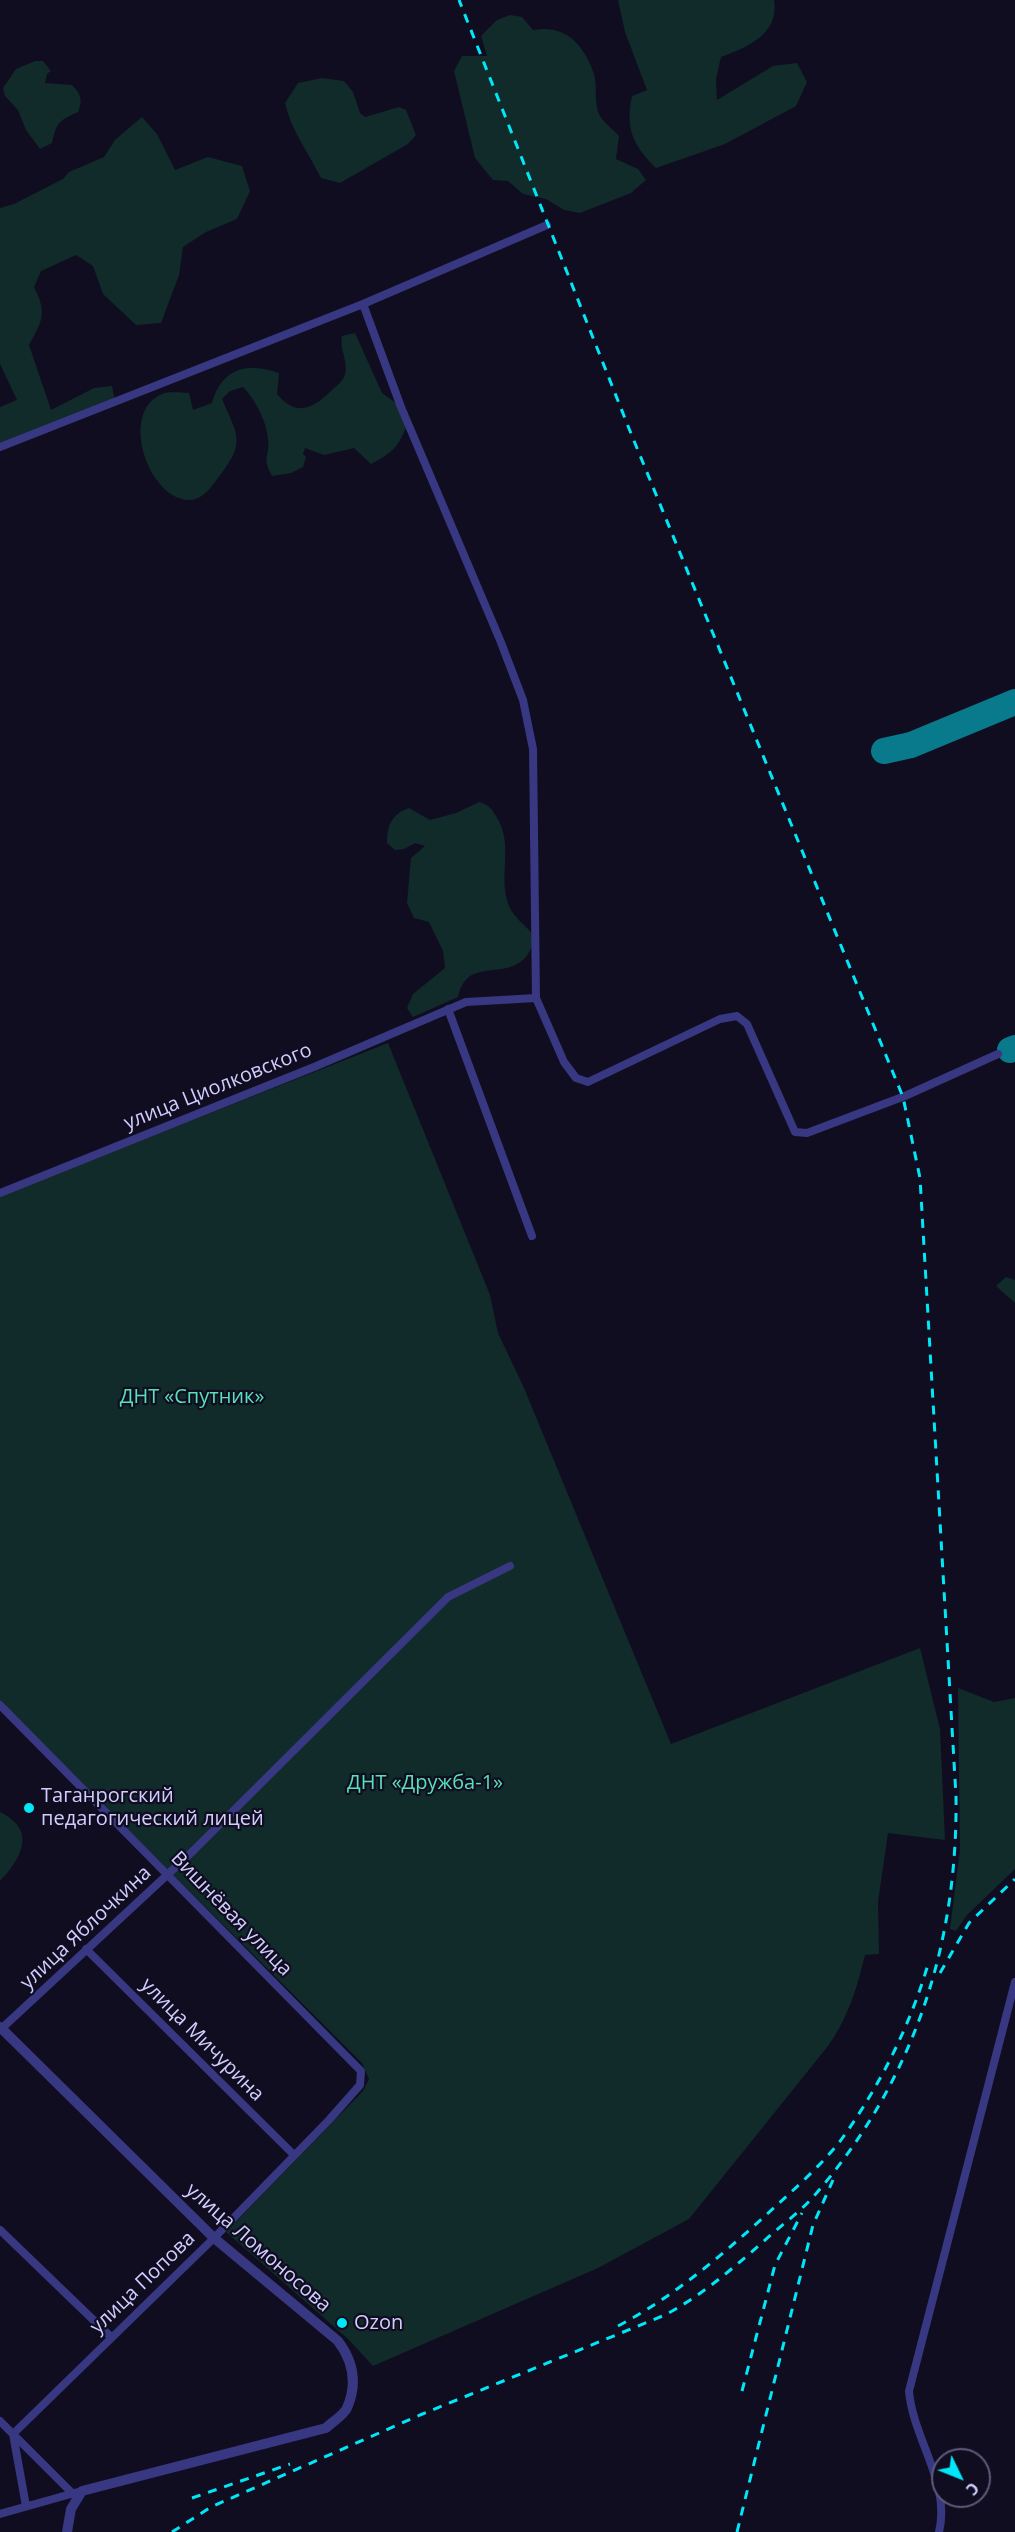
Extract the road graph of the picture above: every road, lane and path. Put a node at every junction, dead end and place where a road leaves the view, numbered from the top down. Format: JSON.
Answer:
{"nodes":[{"id":1,"x":547,"y":225,"type":"dead end"},
{"id":2,"x":363,"y":304,"type":"junction"},
{"id":3,"x":0,"y":447,"type":"edge"},
{"id":4,"x":536,"y":998,"type":"junction"},
{"id":5,"x":448,"y":1009,"type":"junction"},
{"id":6,"x":998,"y":1054,"type":"dead end"},
{"id":7,"x":0,"y":1193,"type":"edge"},
{"id":8,"x":532,"y":1236,"type":"dead end"},
{"id":9,"x":510,"y":1566,"type":"dead end"},
{"id":10,"x":0,"y":1705,"type":"edge"},
{"id":11,"x":168,"y":1874,"type":"junction"},
{"id":12,"x":87,"y":1948,"type":"junction"},
{"id":13,"x":1015,"y":1982,"type":"edge"},
{"id":14,"x":1,"y":2029,"type":"edge"},
{"id":15,"x":361,"y":2071,"type":"joint"},
{"id":16,"x":294,"y":2155,"type":"junction"},
{"id":17,"x":0,"y":2230,"type":"edge"},
{"id":18,"x":214,"y":2238,"type":"junction"},
{"id":19,"x":111,"y":2337,"type":"junction"},
{"id":20,"x":0,"y":2421,"type":"edge"},
{"id":21,"x":13,"y":2434,"type":"junction"},
{"id":22,"x":78,"y":2492,"type":"junction"},
{"id":23,"x":26,"y":2506,"type":"junction"},
{"id":24,"x":0,"y":2514,"type":"edge"},
{"id":25,"x":67,"y":2532,"type":"edge"},
{"id":26,"x":939,"y":2532,"type":"edge"}],
"edges":[{"from":1,"to":2,"type":"street"},
{"from":2,"to":3,"type":"street"},
{"from":2,"to":4,"type":"street"},
{"from":4,"to":5,"type":"street","name":"улица Циолковского"},
{"from":4,"to":6,"type":"street"},
{"from":5,"to":7,"type":"street","name":"улица Циолковского"},
{"from":5,"to":8,"type":"street"},
{"from":9,"to":11,"type":"street","name":"улица Яблочкина"},
{"from":10,"to":11,"type":"street","name":"Вишнёвая улица"},
{"from":11,"to":12,"type":"street","name":"улица Яблочкина"},
{"from":11,"to":15,"type":"street","name":"Вишнёвая улица"},
{"from":12,"to":14,"type":"street","name":"улица Яблочкина"},
{"from":12,"to":16,"type":"street","name":"улица Мичурина"},
{"from":13,"to":26,"type":"street"},
{"from":14,"to":18,"type":"street","name":"улица Ломоносова"},
{"from":15,"to":16,"type":"street","name":"улица Попова"},
{"from":16,"to":18,"type":"street","name":"улица Попова"},
{"from":17,"to":19,"type":"street"},
{"from":18,"to":19,"type":"street","name":"улица Попова"},
{"from":18,"to":22,"type":"street","name":"улица Ломоносова"},
{"from":19,"to":21,"type":"street","name":"улица Попова"},
{"from":20,"to":21,"type":"street"},
{"from":21,"to":22,"type":"street"},
{"from":21,"to":23,"type":"street"},
{"from":22,"to":23,"type":"street"},
{"from":22,"to":25,"type":"street"},
{"from":23,"to":24,"type":"street"}]}
